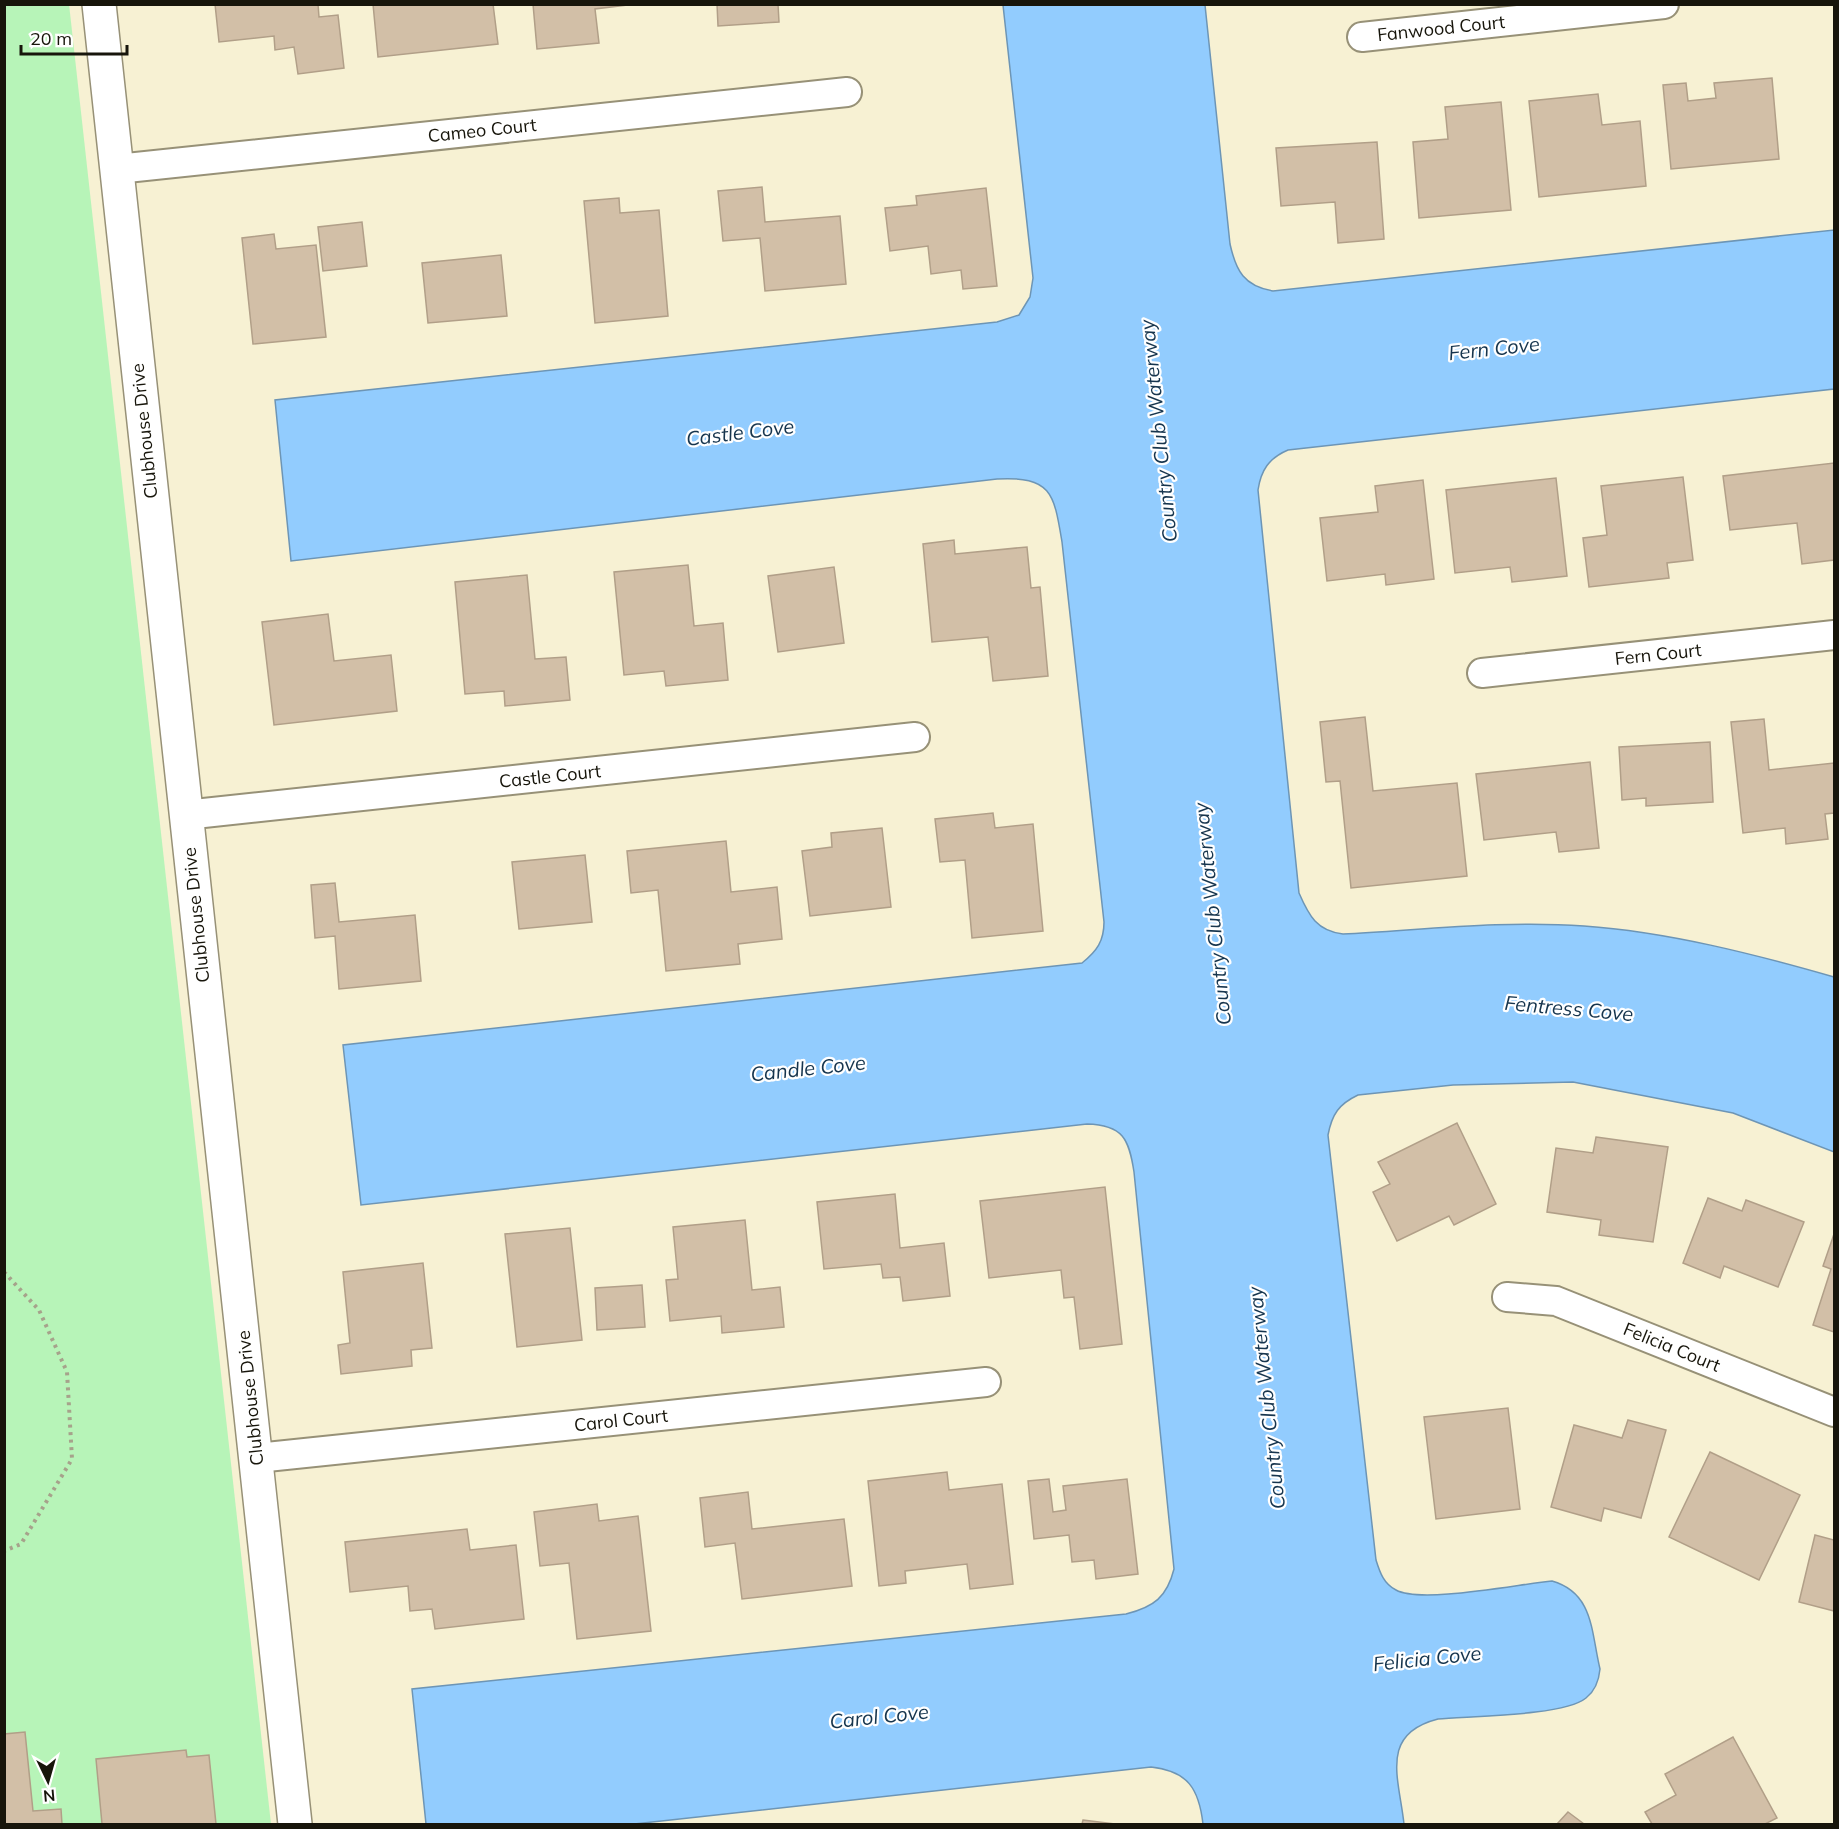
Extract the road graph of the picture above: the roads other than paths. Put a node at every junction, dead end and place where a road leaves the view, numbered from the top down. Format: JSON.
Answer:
{"nodes":[{"id":1,"x":99,"y":4,"type":"edge"},
{"id":2,"x":1664,"y":4,"type":"edge"},
{"id":3,"x":1362,"y":37,"type":"dead end"},
{"id":4,"x":847,"y":92,"type":"dead end"},
{"id":5,"x":117,"y":169,"type":"junction"},
{"id":6,"x":1834,"y":634,"type":"edge"},
{"id":7,"x":1482,"y":673,"type":"dead end"},
{"id":8,"x":915,"y":737,"type":"dead end"},
{"id":9,"x":185,"y":815,"type":"junction"},
{"id":10,"x":1507,"y":1297,"type":"dead end"},
{"id":11,"x":986,"y":1382,"type":"dead end"},
{"id":12,"x":1834,"y":1412,"type":"edge"},
{"id":13,"x":257,"y":1458,"type":"junction"},
{"id":14,"x":295,"y":1824,"type":"edge"}],
"edges":[{"from":1,"to":5,"type":"street","name":"Clubhouse Drive"},
{"from":2,"to":3,"type":"street","name":"Fanwood Court"},
{"from":4,"to":5,"type":"street","name":"Cameo Court"},
{"from":5,"to":9,"type":"street","name":"Clubhouse Drive"},
{"from":6,"to":7,"type":"street","name":"Fern Court"},
{"from":8,"to":9,"type":"street","name":"Castle Court"},
{"from":9,"to":13,"type":"street","name":"Clubhouse Drive"},
{"from":10,"to":12,"type":"street","name":"Felicia Court"},
{"from":11,"to":13,"type":"street","name":"Carol Court"},
{"from":13,"to":14,"type":"street","name":"Clubhouse Drive"}]}
